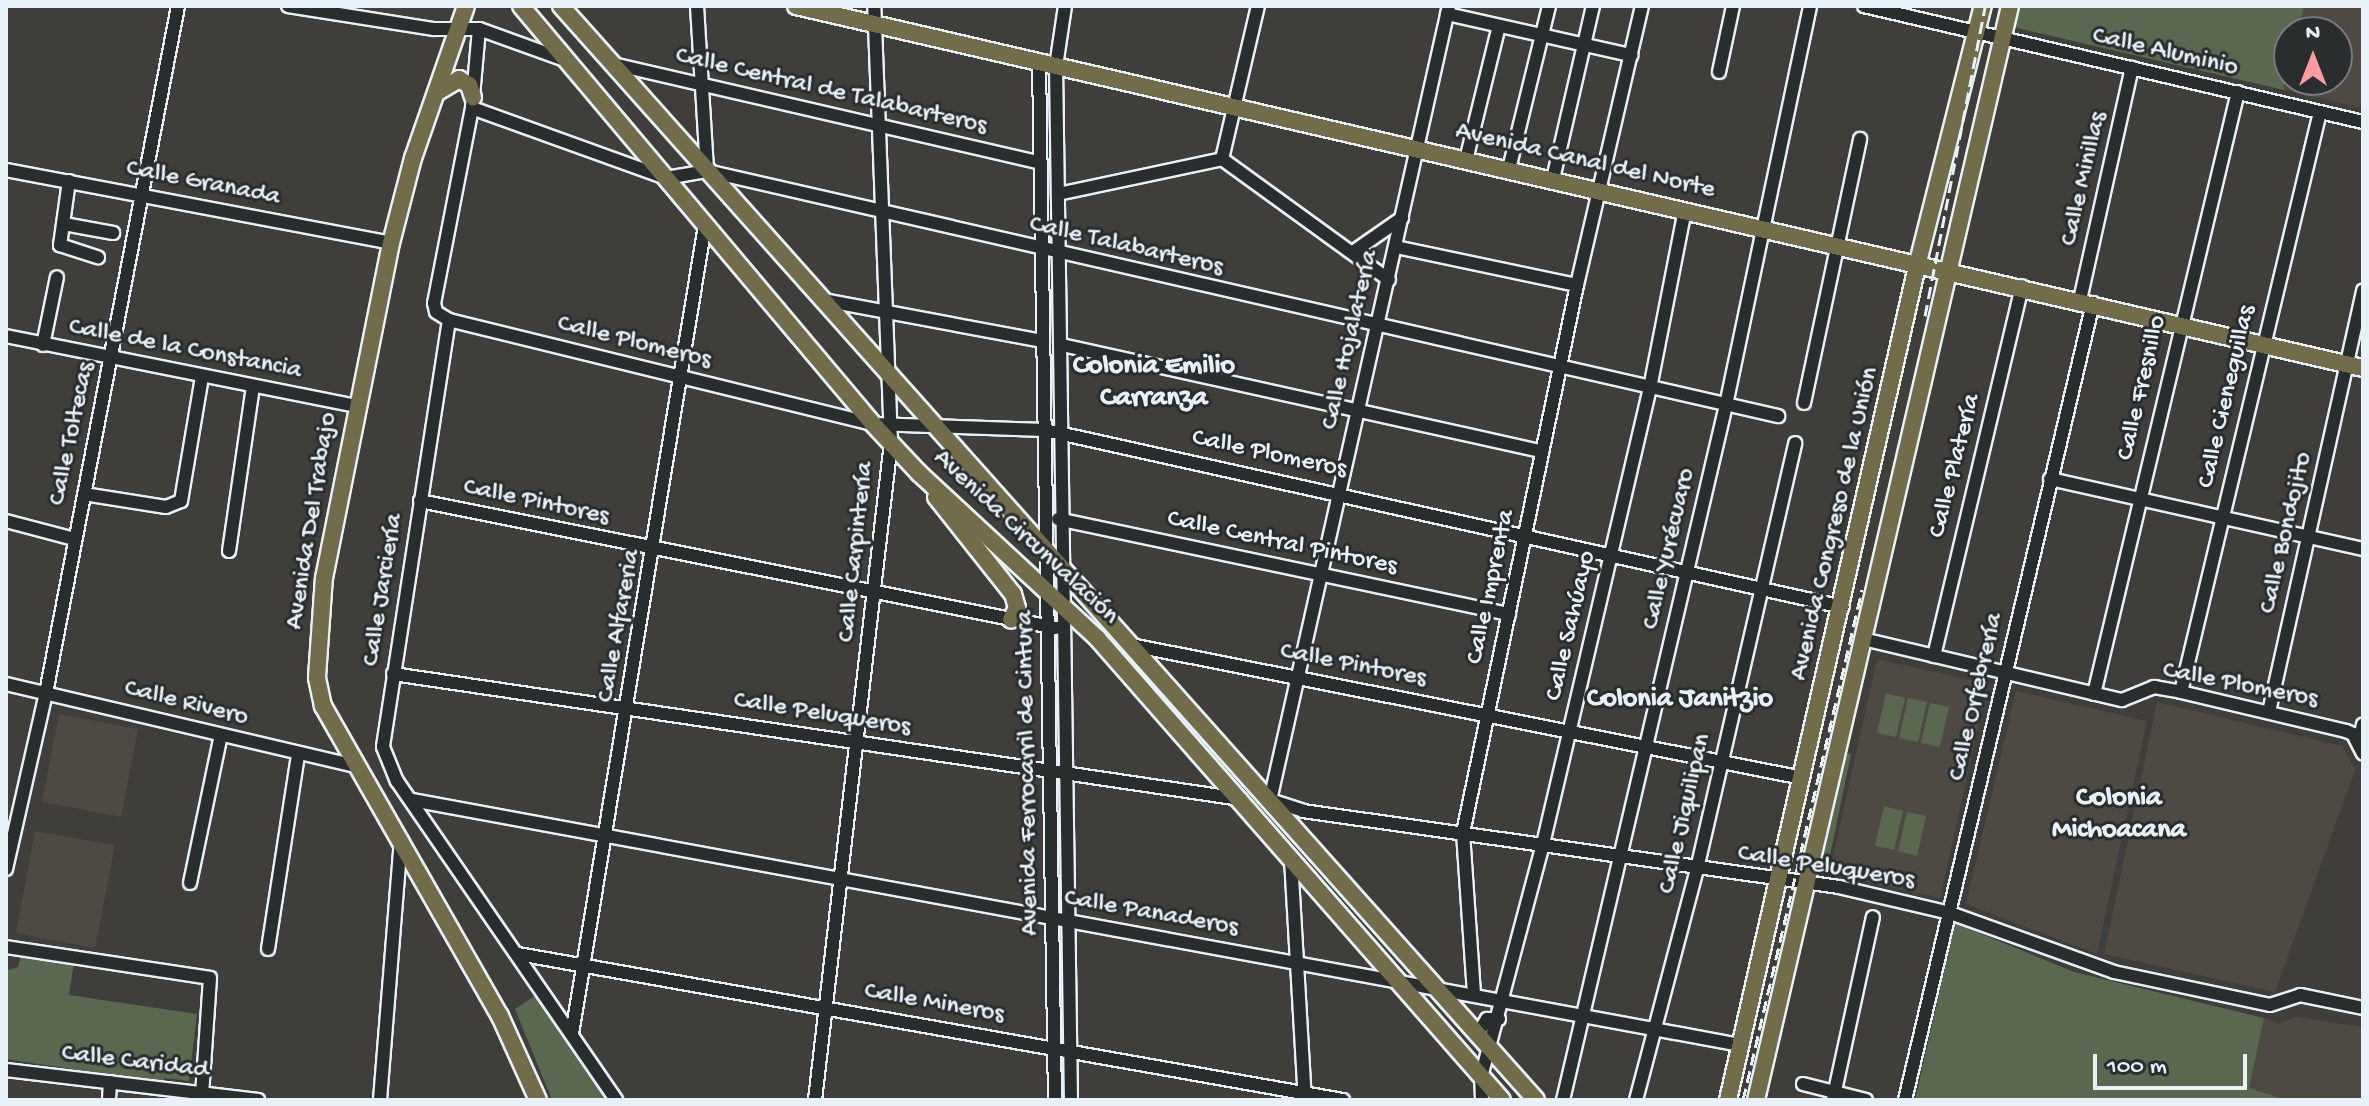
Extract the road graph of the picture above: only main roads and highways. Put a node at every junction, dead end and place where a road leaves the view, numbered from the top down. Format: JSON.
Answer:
{"nodes":[{"id":1,"x":466,"y":6,"type":"edge"},
{"id":2,"x":521,"y":6,"type":"edge"},
{"id":3,"x":561,"y":6,"type":"edge"},
{"id":4,"x":796,"y":6,"type":"edge"},
{"id":5,"x":1983,"y":6,"type":"edge"},
{"id":6,"x":2010,"y":6,"type":"edge"},
{"id":7,"x":874,"y":14,"type":"edge"},
{"id":8,"x":436,"y":93,"type":"junction"},
{"id":9,"x":472,"y":102,"type":"road end"},
{"id":10,"x":1918,"y":262,"type":"junction"},
{"id":11,"x":1948,"y":269,"type":"junction"},
{"id":12,"x":2355,"y":366,"type":"edge"},
{"id":13,"x":919,"y":473,"type":"junction"},
{"id":14,"x":1027,"y":531,"type":"junction"},
{"id":15,"x":997,"y":544,"type":"junction"},
{"id":16,"x":1011,"y":620,"type":"road end"},
{"id":17,"x":538,"y":1100,"type":"edge"},
{"id":18,"x":1502,"y":1100,"type":"edge"},
{"id":19,"x":1536,"y":1100,"type":"edge"},
{"id":20,"x":1728,"y":1100,"type":"edge"},
{"id":21,"x":1756,"y":1100,"type":"edge"}],
"edges":[{"from":1,"to":8,"type":"main road","name":"Avenida Del Trabajo"},
{"from":2,"to":13,"type":"main road","name":"Avenida Circunvalación"},
{"from":3,"to":14,"type":"main road","name":"Avenida Circunvalación"},
{"from":4,"to":7,"type":"main road","name":"Avenida Canal del Norte"},
{"from":5,"to":10,"type":"main road","name":"Avenida Congreso de la Unión"},
{"from":6,"to":11,"type":"main road","name":"Avenida Congreso de la Unión"},
{"from":7,"to":10,"type":"main road","name":"Avenida Canal del Norte"},
{"from":8,"to":9,"type":"main road"},
{"from":8,"to":17,"type":"main road","name":"Avenida Del Trabajo"},
{"from":10,"to":11,"type":"main road","name":"Avenida Canal del Norte"},
{"from":10,"to":20,"type":"main road","name":"Avenida Congreso de la Unión"},
{"from":11,"to":12,"type":"main road","name":"Avenida Canal del Norte"},
{"from":11,"to":21,"type":"main road","name":"Avenida Congreso de la Unión"},
{"from":13,"to":15,"type":"main road","name":"Avenida Circunvalación"},
{"from":13,"to":16,"type":"main road"},
{"from":14,"to":15,"type":"main road"},
{"from":14,"to":19,"type":"main road","name":"Avenida Circunvalación"},
{"from":15,"to":18,"type":"main road","name":"Avenida Circunvalación"}]}
